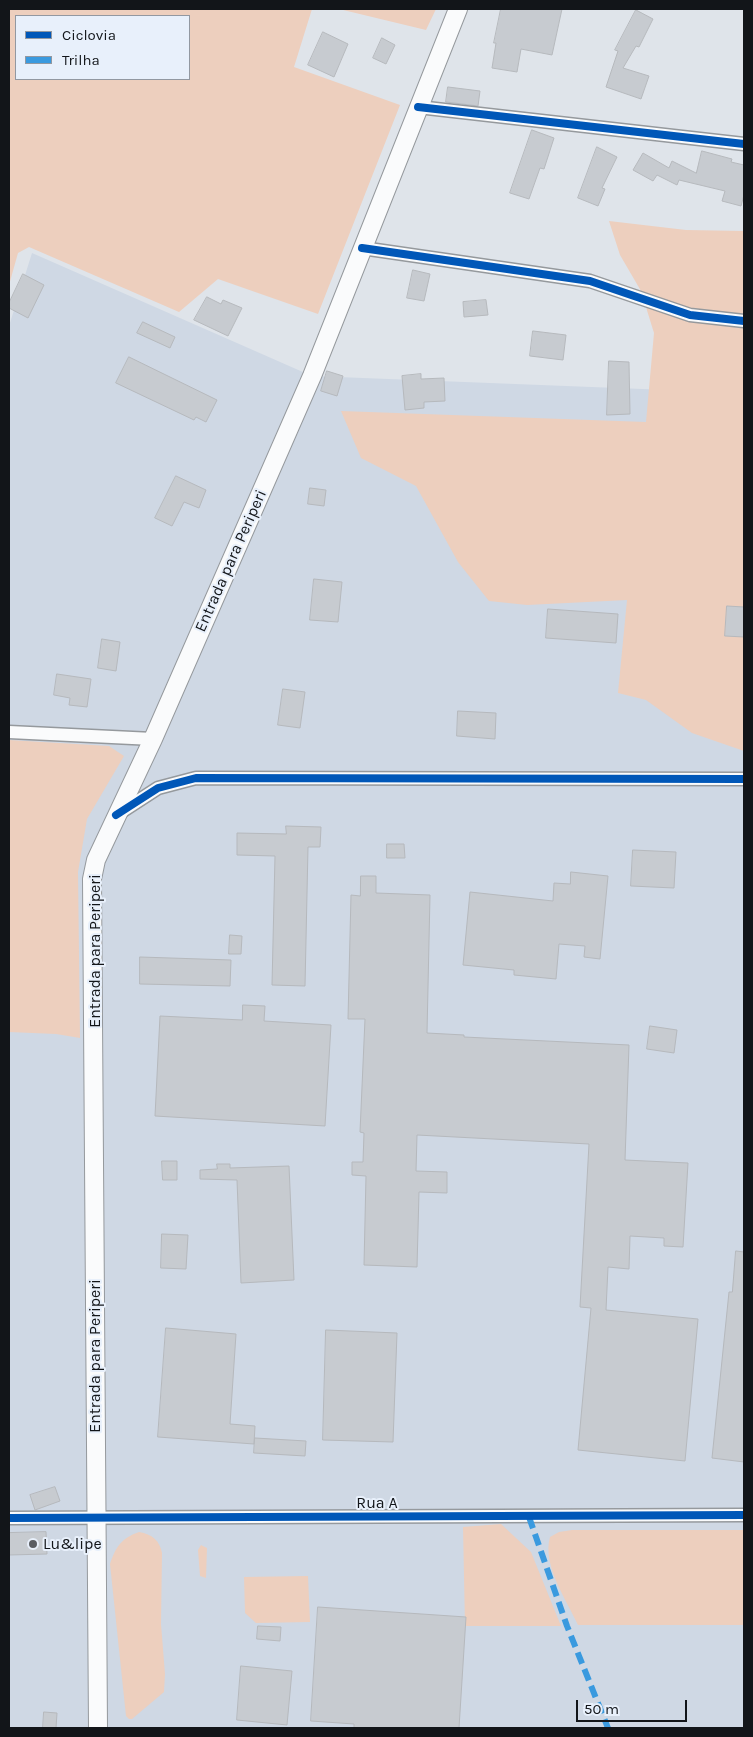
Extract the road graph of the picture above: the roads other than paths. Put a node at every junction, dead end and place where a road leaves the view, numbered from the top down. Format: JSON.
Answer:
{"nodes":[{"id":1,"x":458,"y":9,"type":"edge"},
{"id":2,"x":418,"y":107,"type":"junction"},
{"id":3,"x":744,"y":144,"type":"edge"},
{"id":4,"x":362,"y":248,"type":"junction"},
{"id":5,"x":744,"y":321,"type":"edge"},
{"id":6,"x":9,"y":732,"type":"edge"},
{"id":7,"x":153,"y":739,"type":"junction"},
{"id":8,"x":744,"y":779,"type":"edge"},
{"id":9,"x":116,"y":815,"type":"junction"},
{"id":10,"x":744,"y":1514,"type":"edge"},
{"id":11,"x":95,"y":1516,"type":"junction"},
{"id":12,"x":9,"y":1518,"type":"edge"},
{"id":13,"x":98,"y":1728,"type":"edge"}],
"edges":[{"from":1,"to":2,"type":"main road","name":"Entrada para Periperi"},
{"from":2,"to":3,"type":"street"},
{"from":2,"to":4,"type":"main road","name":"Entrada para Periperi"},
{"from":4,"to":5,"type":"street"},
{"from":4,"to":7,"type":"main road","name":"Entrada para Periperi"},
{"from":6,"to":7,"type":"street"},
{"from":7,"to":9,"type":"main road","name":"Entrada para Periperi"},
{"from":8,"to":9,"type":"street"},
{"from":9,"to":11,"type":"main road","name":"Entrada para Periperi"},
{"from":10,"to":11,"type":"street","name":"Rua A"},
{"from":11,"to":12,"type":"street","name":"Rua A"},
{"from":11,"to":13,"type":"main road","name":"Entrada para Periperi"}]}
